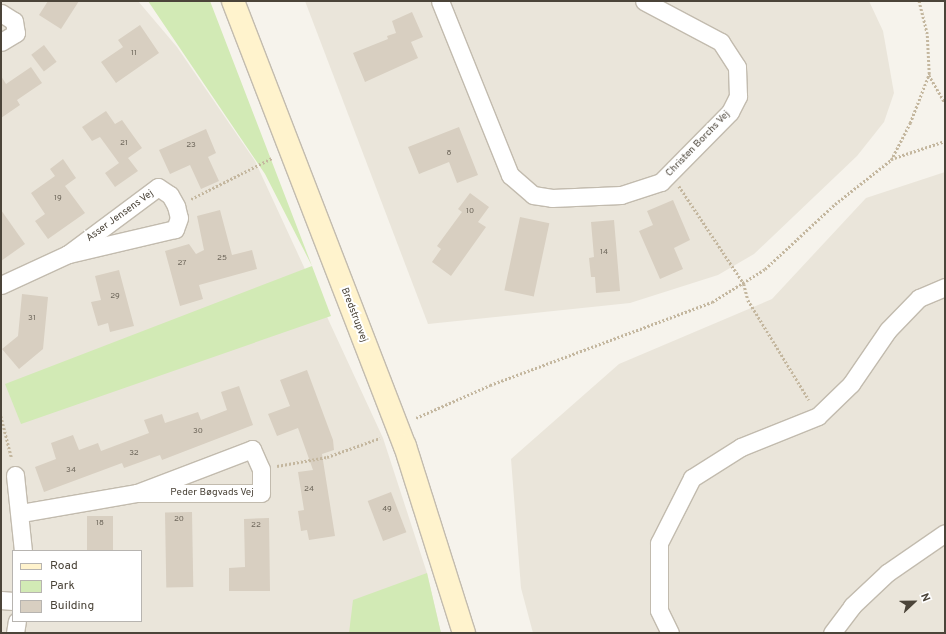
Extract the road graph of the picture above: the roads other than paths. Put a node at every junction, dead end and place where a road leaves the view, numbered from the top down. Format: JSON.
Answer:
{"nodes":[{"id":1,"x":233,"y":1,"type":"edge"},
{"id":2,"x":440,"y":1,"type":"edge"},
{"id":3,"x":644,"y":1,"type":"edge"},
{"id":4,"x":1,"y":13,"type":"edge"},
{"id":5,"x":1,"y":42,"type":"edge"},
{"id":6,"x":68,"y":254,"type":"junction"},
{"id":7,"x":1,"y":285,"type":"edge"},
{"id":8,"x":945,"y":287,"type":"edge"},
{"id":9,"x":15,"y":475,"type":"road end"},
{"id":10,"x":137,"y":493,"type":"junction"},
{"id":11,"x":21,"y":513,"type":"junction"},
{"id":12,"x":945,"y":533,"type":"edge"},
{"id":13,"x":23,"y":550,"type":"edge"},
{"id":14,"x":1,"y":600,"type":"edge"},
{"id":15,"x":12,"y":601,"type":"edge"},
{"id":16,"x":17,"y":622,"type":"edge"},
{"id":17,"x":15,"y":633,"type":"edge"},
{"id":18,"x":464,"y":633,"type":"edge"},
{"id":19,"x":670,"y":633,"type":"edge"},
{"id":20,"x":832,"y":633,"type":"edge"}],
"edges":[{"from":1,"to":18,"type":"street","name":"Bredstrupvej"},
{"from":2,"to":3,"type":"street","name":"Christen Borchs Vej"},
{"from":4,"to":5,"type":"street"},
{"from":6,"to":6,"type":"street","name":"Asser Jensens Vej"},
{"from":6,"to":7,"type":"street","name":"Asser Jensens Vej"},
{"from":8,"to":19,"type":"street"},
{"from":9,"to":11,"type":"street"},
{"from":10,"to":10,"type":"street","name":"Peder Bøgvads Vej"},
{"from":10,"to":11,"type":"street","name":"Peder Bøgvads Vej"},
{"from":11,"to":13,"type":"street"},
{"from":12,"to":20,"type":"street"},
{"from":14,"to":15,"type":"street"},
{"from":16,"to":17,"type":"street"}]}
